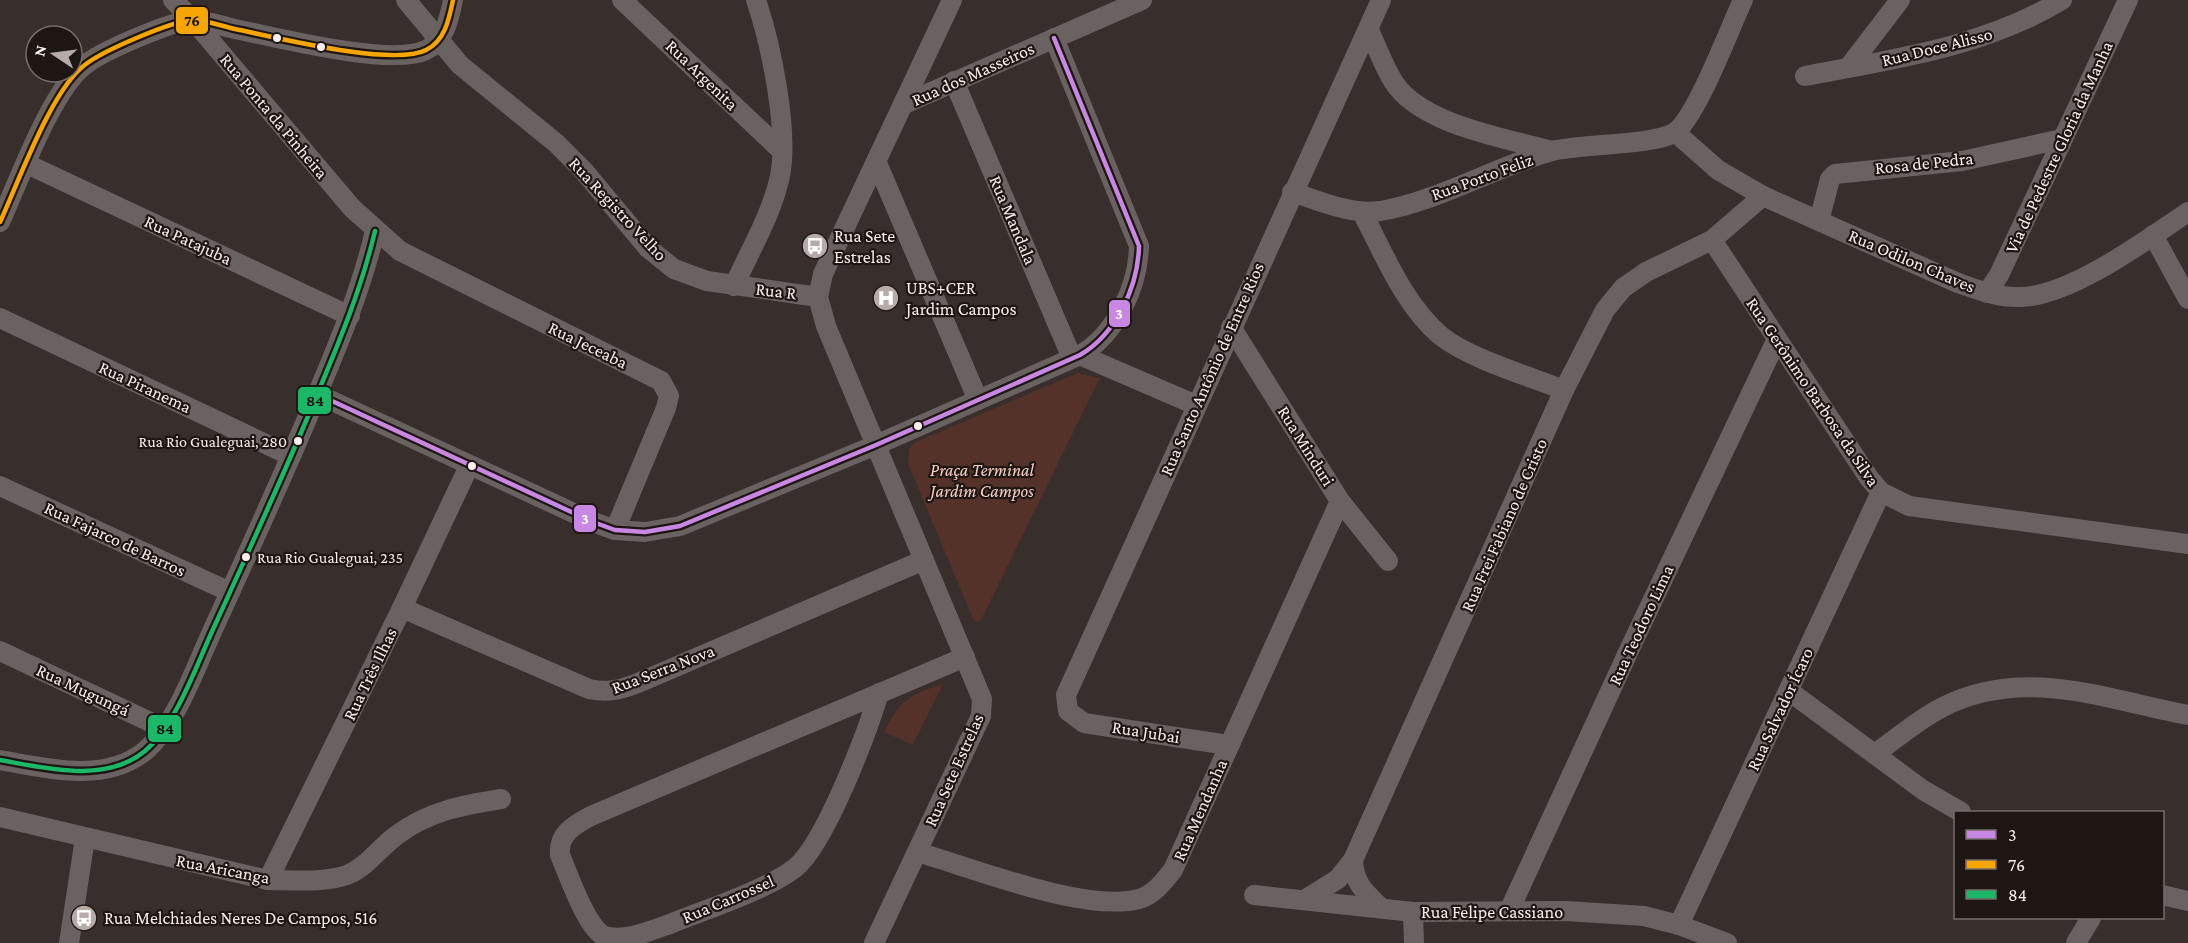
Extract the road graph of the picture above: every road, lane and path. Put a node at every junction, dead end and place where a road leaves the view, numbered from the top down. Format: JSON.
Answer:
{"nodes":[{"id":1,"x":173,"y":0,"type":"edge"},
{"id":2,"x":406,"y":0,"type":"edge"},
{"id":3,"x":453,"y":0,"type":"edge"},
{"id":4,"x":622,"y":0,"type":"edge"},
{"id":5,"x":756,"y":0,"type":"edge"},
{"id":6,"x":952,"y":0,"type":"edge"},
{"id":7,"x":1142,"y":0,"type":"edge"},
{"id":8,"x":1381,"y":0,"type":"edge"},
{"id":9,"x":1743,"y":0,"type":"edge"},
{"id":10,"x":1900,"y":0,"type":"edge"},
{"id":11,"x":2062,"y":0,"type":"edge"},
{"id":12,"x":2128,"y":0,"type":"edge"},
{"id":13,"x":193,"y":20,"type":"junction"},
{"id":14,"x":1883,"y":25,"type":"junction"},
{"id":15,"x":1369,"y":30,"type":"junction"},
{"id":16,"x":1054,"y":38,"type":"junction"},
{"id":17,"x":439,"y":41,"type":"junction"},
{"id":18,"x":1893,"y":59,"type":"junction"},
{"id":19,"x":1848,"y":68,"type":"junction"},
{"id":20,"x":1805,"y":76,"type":"dead end"},
{"id":21,"x":954,"y":81,"type":"junction"},
{"id":22,"x":904,"y":104,"type":"junction"},
{"id":23,"x":1675,"y":132,"type":"junction"},
{"id":24,"x":2062,"y":140,"type":"junction"},
{"id":25,"x":782,"y":151,"type":"junction"},
{"id":26,"x":1552,"y":151,"type":"junction"},
{"id":27,"x":877,"y":163,"type":"junction"},
{"id":28,"x":27,"y":164,"type":"junction"},
{"id":29,"x":1292,"y":192,"type":"junction"},
{"id":30,"x":1763,"y":196,"type":"junction"},
{"id":31,"x":1362,"y":212,"type":"junction"},
{"id":32,"x":2188,"y":212,"type":"edge"},
{"id":33,"x":1819,"y":221,"type":"junction"},
{"id":34,"x":0,"y":222,"type":"edge"},
{"id":35,"x":375,"y":231,"type":"junction"},
{"id":36,"x":2153,"y":235,"type":"junction"},
{"id":37,"x":1712,"y":240,"type":"junction"},
{"id":38,"x":734,"y":286,"type":"junction"},
{"id":39,"x":1987,"y":293,"type":"junction"},
{"id":40,"x":818,"y":297,"type":"junction"},
{"id":41,"x":2188,"y":299,"type":"edge"},
{"id":42,"x":350,"y":316,"type":"junction"},
{"id":43,"x":0,"y":318,"type":"edge"},
{"id":44,"x":1231,"y":327,"type":"junction"},
{"id":45,"x":1776,"y":341,"type":"junction"},
{"id":46,"x":1076,"y":356,"type":"junction"},
{"id":47,"x":1564,"y":390,"type":"junction"},
{"id":48,"x":317,"y":394,"type":"junction"},
{"id":49,"x":978,"y":400,"type":"junction"},
{"id":50,"x":1196,"y":405,"type":"junction"},
{"id":51,"x":876,"y":445,"type":"junction"},
{"id":52,"x":291,"y":456,"type":"junction"},
{"id":53,"x":469,"y":466,"type":"junction"},
{"id":54,"x":0,"y":486,"type":"edge"},
{"id":55,"x":1881,"y":492,"type":"junction"},
{"id":56,"x":1340,"y":501,"type":"junction"},
{"id":57,"x":615,"y":530,"type":"junction"},
{"id":58,"x":2188,"y":544,"type":"edge"},
{"id":59,"x":924,"y":560,"type":"junction"},
{"id":60,"x":1388,"y":561,"type":"dead end"},
{"id":61,"x":230,"y":592,"type":"junction"},
{"id":62,"x":402,"y":608,"type":"junction"},
{"id":63,"x":0,"y":651,"type":"edge"},
{"id":64,"x":965,"y":657,"type":"junction"},
{"id":65,"x":1789,"y":691,"type":"junction"},
{"id":66,"x":879,"y":693,"type":"junction"},
{"id":67,"x":1068,"y":711,"type":"joint"},
{"id":68,"x":2188,"y":715,"type":"edge"},
{"id":69,"x":165,"y":729,"type":"junction"},
{"id":70,"x":1228,"y":745,"type":"junction"},
{"id":71,"x":1875,"y":754,"type":"junction"},
{"id":72,"x":0,"y":760,"type":"edge"},
{"id":73,"x":501,"y":799,"type":"dead end"},
{"id":74,"x":1958,"y":811,"type":"edge"},
{"id":75,"x":0,"y":817,"type":"edge"},
{"id":76,"x":85,"y":838,"type":"junction"},
{"id":77,"x":917,"y":852,"type":"junction"},
{"id":78,"x":1353,"y":860,"type":"junction"},
{"id":79,"x":268,"y":880,"type":"junction"},
{"id":80,"x":1254,"y":895,"type":"dead end"},
{"id":81,"x":2164,"y":895,"type":"edge"},
{"id":82,"x":1306,"y":899,"type":"junction"},
{"id":83,"x":2188,"y":901,"type":"edge"},
{"id":84,"x":1381,"y":908,"type":"junction"},
{"id":85,"x":1509,"y":911,"type":"junction"},
{"id":86,"x":1413,"y":912,"type":"junction"},
{"id":87,"x":2090,"y":919,"type":"edge"},
{"id":88,"x":1679,"y":925,"type":"junction"},
{"id":89,"x":69,"y":943,"type":"edge"},
{"id":90,"x":874,"y":943,"type":"edge"},
{"id":91,"x":1414,"y":943,"type":"edge"},
{"id":92,"x":1727,"y":943,"type":"edge"},
{"id":93,"x":2076,"y":943,"type":"edge"}],
"edges":[{"from":1,"to":13,"type":"street","name":"Rua Ponta da Pinheira"},
{"from":2,"to":17,"type":"street","name":"Rua Registro Velho"},
{"from":3,"to":17,"type":"street"},
{"from":4,"to":25,"type":"street","name":"Rua Argenita"},
{"from":5,"to":25,"type":"street"},
{"from":6,"to":22,"type":"street"},
{"from":7,"to":16,"type":"street","name":"Rua dos Masseiros"},
{"from":8,"to":15,"type":"street","name":"Rua Santo Antônio de Entre Rios"},
{"from":9,"to":23,"type":"street"},
{"from":10,"to":14,"type":"street"},
{"from":11,"to":18,"type":"street","name":"Rua Doce Alisso"},
{"from":12,"to":24,"type":"street","name":"Via de Pedestre Gloria da Manha"},
{"from":13,"to":17,"type":"street"},
{"from":13,"to":28,"type":"street"},
{"from":13,"to":35,"type":"street","name":"Rua Ponta da Pinheira"},
{"from":14,"to":18,"type":"street"},
{"from":14,"to":19,"type":"street"},
{"from":15,"to":26,"type":"street"},
{"from":15,"to":29,"type":"street","name":"Rua Santo Antônio de Entre Rios"},
{"from":16,"to":21,"type":"street","name":"Rua dos Masseiros"},
{"from":16,"to":46,"type":"street"},
{"from":17,"to":38,"type":"street","name":"Rua Registro Velho"},
{"from":18,"to":19,"type":"street","name":"Rua Doce Alisso"},
{"from":19,"to":20,"type":"street","name":"Rua Doce Alisso"},
{"from":21,"to":22,"type":"street","name":"Rua dos Masseiros"},
{"from":21,"to":46,"type":"street","name":"Rua Mandala"},
{"from":22,"to":27,"type":"street"},
{"from":23,"to":26,"type":"street","name":"Rua Porto Feliz"},
{"from":23,"to":30,"type":"street","name":"Rua Odilon Chaves"},
{"from":24,"to":33,"type":"street","name":"Rosa de Pedra"},
{"from":24,"to":39,"type":"street","name":"Via de Pedestre Gloria da Manha"},
{"from":25,"to":38,"type":"street"},
{"from":26,"to":31,"type":"street","name":"Rua Porto Feliz"},
{"from":27,"to":40,"type":"street"},
{"from":27,"to":49,"type":"street"},
{"from":28,"to":34,"type":"street"},
{"from":28,"to":42,"type":"street","name":"Rua Patajuba"},
{"from":29,"to":31,"type":"street","name":"Rua Porto Feliz"},
{"from":29,"to":44,"type":"street","name":"Rua Santo Antônio de Entre Rios"},
{"from":30,"to":33,"type":"street","name":"Rua Odilon Chaves"},
{"from":30,"to":37,"type":"street","name":"Rua Frei Fabiano de Cristo"},
{"from":31,"to":47,"type":"street"},
{"from":32,"to":36,"type":"street","name":"Rua Odilon Chaves"},
{"from":33,"to":39,"type":"street","name":"Rua Odilon Chaves"},
{"from":35,"to":42,"type":"street"},
{"from":35,"to":57,"type":"street","name":"Rua Jeceaba"},
{"from":36,"to":39,"type":"street","name":"Rua Odilon Chaves"},
{"from":36,"to":41,"type":"street"},
{"from":37,"to":45,"type":"street","name":"Rua Gerônimo Barbosa da Silva"},
{"from":37,"to":47,"type":"street","name":"Rua Frei Fabiano de Cristo"},
{"from":38,"to":40,"type":"street","name":"Rua R"},
{"from":40,"to":51,"type":"street","name":"Rua Sete Estrelas"},
{"from":42,"to":48,"type":"street"},
{"from":43,"to":52,"type":"street","name":"Rua Piranema"},
{"from":44,"to":50,"type":"street","name":"Rua Santo Antônio de Entre Rios"},
{"from":44,"to":56,"type":"street","name":"Rua Minduri"},
{"from":45,"to":55,"type":"street","name":"Rua Gerônimo Barbosa da Silva"},
{"from":45,"to":85,"type":"street","name":"Rua Teodoro Lima"},
{"from":46,"to":49,"type":"street"},
{"from":46,"to":50,"type":"street"},
{"from":47,"to":78,"type":"street","name":"Rua Frei Fabiano de Cristo"},
{"from":48,"to":52,"type":"street"},
{"from":48,"to":53,"type":"street"},
{"from":49,"to":51,"type":"street"},
{"from":50,"to":67,"type":"street","name":"Rua Santo Antônio de Entre Rios"},
{"from":51,"to":57,"type":"street"},
{"from":51,"to":59,"type":"street","name":"Rua Sete Estrelas"},
{"from":52,"to":61,"type":"street"},
{"from":53,"to":57,"type":"street"},
{"from":53,"to":62,"type":"street","name":"Rua Três Ilhas"},
{"from":54,"to":61,"type":"street","name":"Rua Fajarco de Barros"},
{"from":55,"to":58,"type":"street","name":"Rua Gerônimo Barbosa da Silva"},
{"from":55,"to":65,"type":"street","name":"Rua Salvador Ícaro"},
{"from":56,"to":60,"type":"street","name":"Rua Minduri"},
{"from":56,"to":70,"type":"street","name":"Rua Mendanha"},
{"from":59,"to":62,"type":"street","name":"Rua Serra Nova"},
{"from":59,"to":64,"type":"street","name":"Rua Sete Estrelas"},
{"from":61,"to":69,"type":"street"},
{"from":62,"to":79,"type":"street","name":"Rua Três Ilhas"},
{"from":63,"to":69,"type":"street","name":"Rua Mugungá"},
{"from":64,"to":66,"type":"street","name":"Rua Carrossel"},
{"from":64,"to":77,"type":"street","name":"Rua Sete Estrelas"},
{"from":65,"to":71,"type":"street"},
{"from":65,"to":88,"type":"street","name":"Rua Salvador Ícaro"},
{"from":66,"to":66,"type":"street","name":"Rua Carrossel"},
{"from":67,"to":70,"type":"street","name":"Rua Jubai"},
{"from":68,"to":71,"type":"street"},
{"from":69,"to":72,"type":"street"},
{"from":70,"to":77,"type":"street","name":"Rua Mendanha"},
{"from":71,"to":74,"type":"street"},
{"from":73,"to":79,"type":"street","name":"Rua Aricanga"},
{"from":75,"to":76,"type":"street","name":"Rua Aricanga"},
{"from":76,"to":79,"type":"street","name":"Rua Aricanga"},
{"from":76,"to":89,"type":"street"},
{"from":77,"to":90,"type":"street","name":"Rua Sete Estrelas"},
{"from":78,"to":82,"type":"street","name":"Rua Frei Fabiano de Cristo"},
{"from":78,"to":84,"type":"street"},
{"from":80,"to":82,"type":"street","name":"Rua Felipe Cassiano"},
{"from":81,"to":83,"type":"street"},
{"from":82,"to":84,"type":"street","name":"Rua Felipe Cassiano"},
{"from":84,"to":86,"type":"street","name":"Rua Felipe Cassiano"},
{"from":85,"to":86,"type":"street","name":"Rua Felipe Cassiano"},
{"from":85,"to":88,"type":"street","name":"Rua Felipe Cassiano"},
{"from":86,"to":91,"type":"street"},
{"from":87,"to":93,"type":"street"},
{"from":88,"to":92,"type":"street","name":"Rua Felipe Cassiano"}]}
